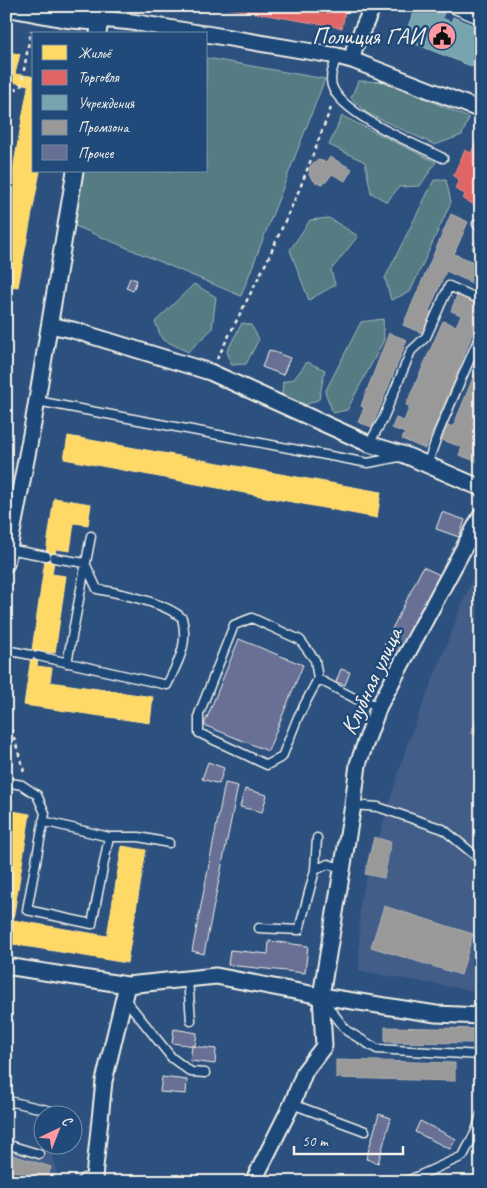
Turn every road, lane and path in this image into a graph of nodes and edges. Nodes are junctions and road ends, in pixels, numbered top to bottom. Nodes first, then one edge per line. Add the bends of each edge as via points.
1 (14, 6) edge
2 (373, 6) edge
3 (447, 6) edge
4 (100, 20) edge
5 (481, 20) edge
6 (31, 30) dead end
7 (193, 32) edge
8 (208, 35) edge
9 (345, 58) junction
10 (336, 94) junction
11 (481, 110) edge
12 (6, 121) edge
13 (443, 158) dead end
14 (76, 172) edge
15 (481, 300) edge
16 (50, 325) junction
17 (481, 332) edge
18 (210, 372) junction
19 (37, 401) junction
20 (369, 444) junction
21 (405, 455) junction
22 (427, 465) junction
23 (481, 488) edge
24 (481, 516) edge
25 (91, 536) dead end
26 (8, 548) edge
27 (46, 556) dead end
28 (54, 558) dead end
29 (85, 563) junction
30 (6, 564) edge
31 (6, 650) edge
32 (67, 663) junction
33 (318, 679) junction
34 (379, 706) junction
35 (7, 714) edge
36 (6, 782) edge
37 (29, 790) junction
38 (353, 805) junction
39 (43, 821) junction
40 (109, 836) junction
41 (317, 838) dead end
42 (169, 843) dead end
43 (481, 867) edge
44 (341, 868) junction
45 (314, 870) junction
46 (259, 928) dead end
47 (6, 966) edge
48 (188, 978) junction
49 (125, 991) junction
50 (321, 996) junction
51 (481, 1016) edge
52 (191, 1022) dead end
53 (481, 1055) edge
54 (205, 1073) dead end
55 (292, 1104) junction
56 (6, 1105) edge
57 (32, 1107) edge
58 (481, 1115) edge
59 (365, 1132) dead end
60 (6, 1144) edge
61 (32, 1152) edge
62 (94, 1181) edge
63 (253, 1182) edge
64 (405, 1182) edge

1 - 4 main road
2 - 9 street via 355,46
3 - 5 lane
4 - 7 street
6 - 12 path via 21,87 11,96
8 - 9 street
9 - 10 lane via 331,76
9 - 11 street
10 - 13 lane via 359,116
10 - 18 path via 300,188 267,261
14 - 16 street
15 - 20 lane via 449,286 426,338 411,351
16 - 18 street
16 - 19 street
17 - 22 lane via 438,431
18 - 20 street
19 - 21 lane via 368,463
19 - 26 street
20 - 21 street
21 - 22 street
22 - 23 street
24 - 34 street, Клубная улица
25 - 29 lane
26 - 27 lane
26 - 30 street
28 - 29 lane
29 - 32 lane
29 - 32 lane via 97,589 172,610 182,618 186,636 167,685
31 - 32 lane
33 - 33 lane via 298,716 282,757 267,765 199,733 199,714 234,625 252,618 300,640 315,660
33 - 34 lane via 356,699
34 - 38 street, Клубная улица via 358,764
35 - 37 path
36 - 37 lane
37 - 39 lane via 36,795 45,813
38 - 43 lane via 378,807 443,829 477,857
38 - 44 street, Клубная улица
39 - 40 lane
39 - 40 lane via 27,910 92,924
40 - 42 lane
41 - 45 lane
44 - 45 lane via 328,864
44 - 50 street, Клубная улица
45 - 46 lane via 299,930
47 - 49 street
48 - 49 street
48 - 50 street via 216,976
48 - 52 lane
49 - 54 lane via 172,1058 191,1072
49 - 62 street via 104,1081
50 - 51 street via 436,1014
50 - 53 lane via 347,1031 377,1049
50 - 55 street, Клубная улица via 324,1046 305,1071
55 - 59 lane
55 - 63 street, Клубная улица
56 - 57 lane via 12,1102
58 - 64 lane via 463,1156
60 - 61 lane

